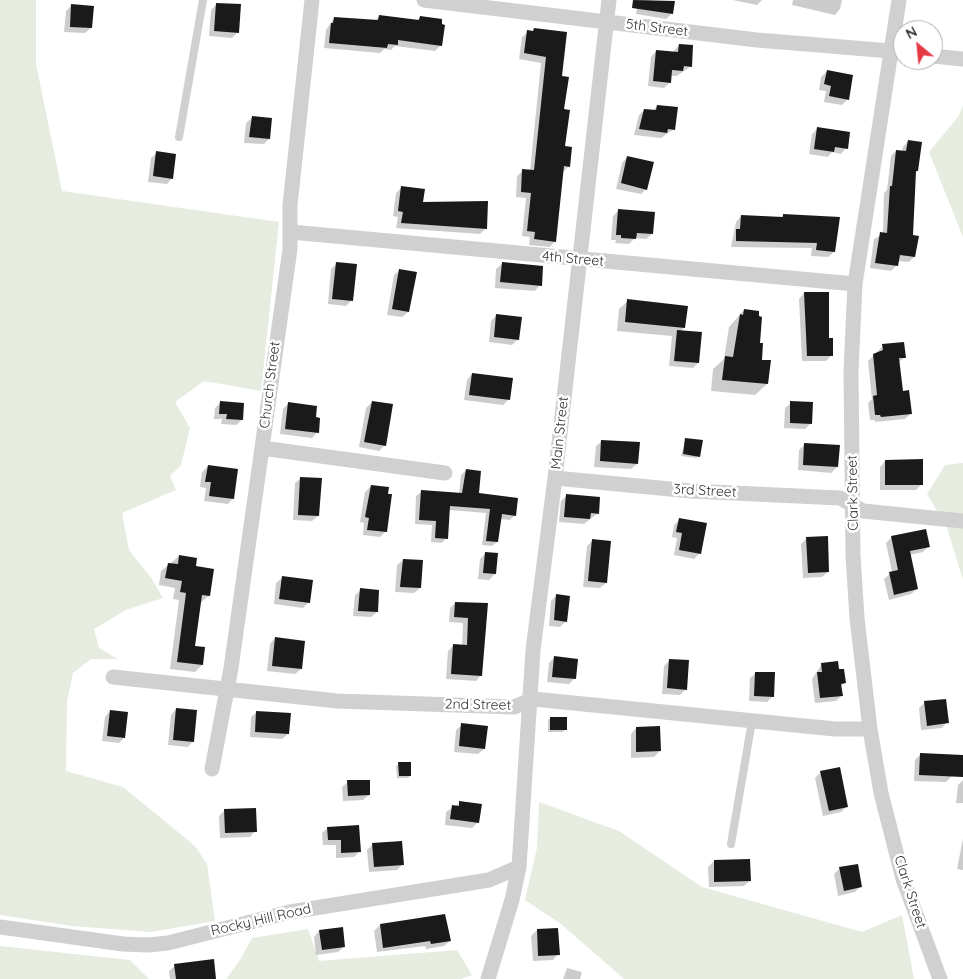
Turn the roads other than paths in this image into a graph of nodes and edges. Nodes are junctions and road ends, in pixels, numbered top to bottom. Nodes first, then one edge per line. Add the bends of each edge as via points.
1 (204, 0) edge
2 (312, 0) edge
3 (424, 0) edge
4 (608, 0) edge
5 (899, 0) edge
6 (898, 20) edge
7 (606, 22) junction
8 (893, 51) edge
9 (943, 57) edge
10 (963, 59) edge
11 (894, 70) edge
12 (180, 137) dead end
13 (291, 232) junction
14 (579, 260) junction
15 (855, 284) junction
16 (262, 448) junction
17 (445, 473) dead end
18 (555, 478) junction
19 (854, 506) junction
20 (963, 521) edge
21 (113, 677) dead end
22 (227, 688) junction
23 (528, 701) junction
24 (752, 721) junction
25 (870, 729) junction
26 (212, 769) dead end
27 (731, 844) dead end
28 (519, 867) junction
29 (0, 927) edge
30 (488, 979) edge
31 (940, 979) edge

1 - 12 lane
2 - 13 street, Church Street via 290,205
3 - 7 street, 5th Street
4 - 7 street, Main Street
5 - 6 street, Clark Street
7 - 8 street, 5th Street via 756,40
7 - 14 street, Main Street
9 - 10 street
11 - 15 street, Clark Street
13 - 14 street, 4th Street
13 - 16 street, Church Street
14 - 15 street, 4th Street
14 - 18 street, Main Street
15 - 19 street, Clark Street via 851,371
16 - 17 street
16 - 22 street, Church Street
18 - 19 street, 3rd Street via 691,491 840,498
18 - 23 street, Main Street
19 - 20 street, 3rd Street via 863,510
19 - 25 street, Clark Street via 857,618
21 - 22 street, 2nd Street
22 - 23 street, 2nd Street via 368,703 514,707
22 - 26 street, Church Street
23 - 24 street, 2nd Street via 562,701
23 - 28 street, Main Street
24 - 25 street, 2nd Street
24 - 27 lane
25 - 31 street, Clark Street via 881,793 903,879
28 - 29 street, Rocky Hill Road via 489,880 290,912 162,943 123,944
28 - 30 street, Main Street

